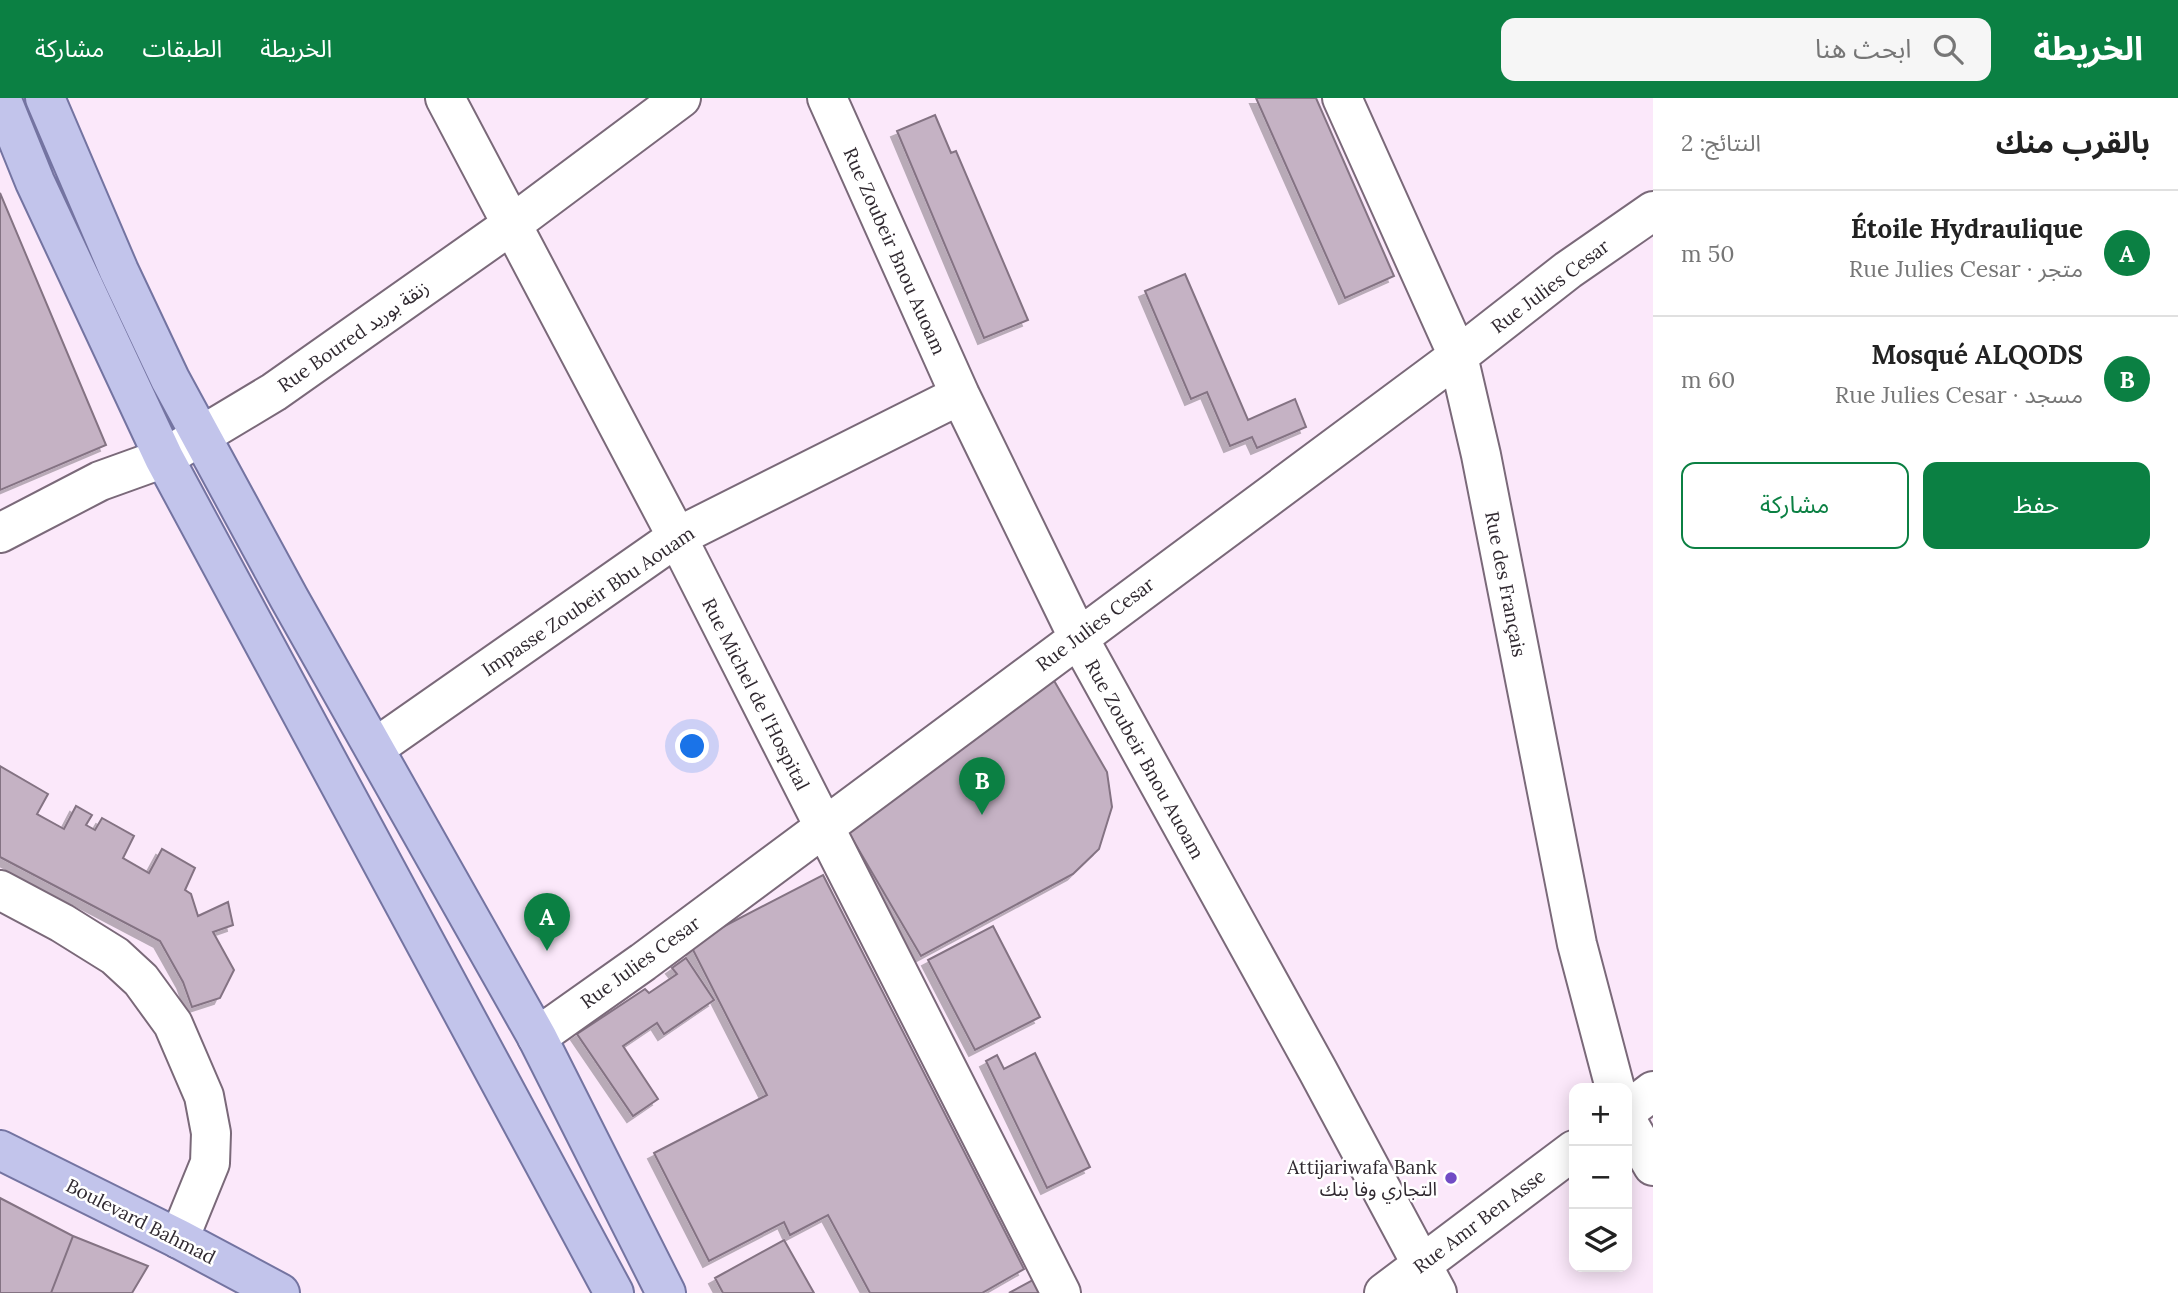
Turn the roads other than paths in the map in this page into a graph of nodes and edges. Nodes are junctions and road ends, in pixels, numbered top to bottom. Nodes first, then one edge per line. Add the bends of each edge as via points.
1 (1, 98) edge
2 (45, 98) edge
3 (445, 98) edge
4 (681, 98) edge
5 (827, 98) edge
6 (1342, 98) edge
7 (1653, 211) edge
8 (511, 225) junction
9 (1458, 356) junction
10 (960, 394) junction
11 (201, 437) junction
12 (164, 458) junction
13 (0, 533) edge
14 (677, 537) junction
15 (1077, 637) junction
16 (375, 748) junction
17 (824, 826) junction
18 (0, 890) edge
19 (537, 1037) junction
20 (1614, 1083) edge
21 (1653, 1091) edge
22 (1632, 1107) edge
23 (1632, 1130) edge
24 (0, 1150) edge
25 (1569, 1154) edge
26 (1653, 1166) edge
27 (179, 1239) junction
28 (1429, 1279) edge
29 (280, 1293) edge
30 (614, 1293) edge
31 (666, 1293) edge
32 (1061, 1293) edge
33 (1384, 1293) edge

1 - 12 main road via 35,182
2 - 11 main road via 119,271
3 - 8 street, Rue Michel de l'Hospital
4 - 8 street, Rue Boured زنقة بوريد
5 - 10 street, Rue Zoubeir Bnou Auoam
6 - 9 street, Rue des Français
7 - 9 street, Rue Julies Cesar
8 - 11 street, Rue Boured زنقة بوريد via 274,392
8 - 14 street, Rue Michel de l'Hospital
9 - 15 street, Rue Julies Cesar
9 - 20 street, Rue des Français via 1577,944
10 - 14 street, Impasse Zoubeir Bbu Aouam
10 - 15 street, Rue Zoubeir Bnou Auoam
11 - 12 street, Rue Boured زنقة بوريد
11 - 16 main road
12 - 13 street, Rue Boured زنقة بوريد via 110,476
12 - 30 main road
14 - 16 street, Impasse Zoubeir Bbu Aouam
14 - 17 street, Rue Michel de l'Hospital
15 - 17 street, Rue Julies Cesar
15 - 28 street, Rue Zoubeir Bnou Auoam
16 - 19 main road
17 - 19 street, Rue Julies Cesar
17 - 32 street, Rue Michel de l'Hospital
18 - 27 street via 115,956 141,980 173,1024 204,1096 211,1133 210,1163
19 - 31 main road
21 - 22 street
23 - 26 street
24 - 27 main road, Boulevard Bahmad
25 - 28 street, Rue Amr Ben Asse
27 - 29 main road, Boulevard Bahmad
28 - 33 street, Rue Amr Ben Asse

